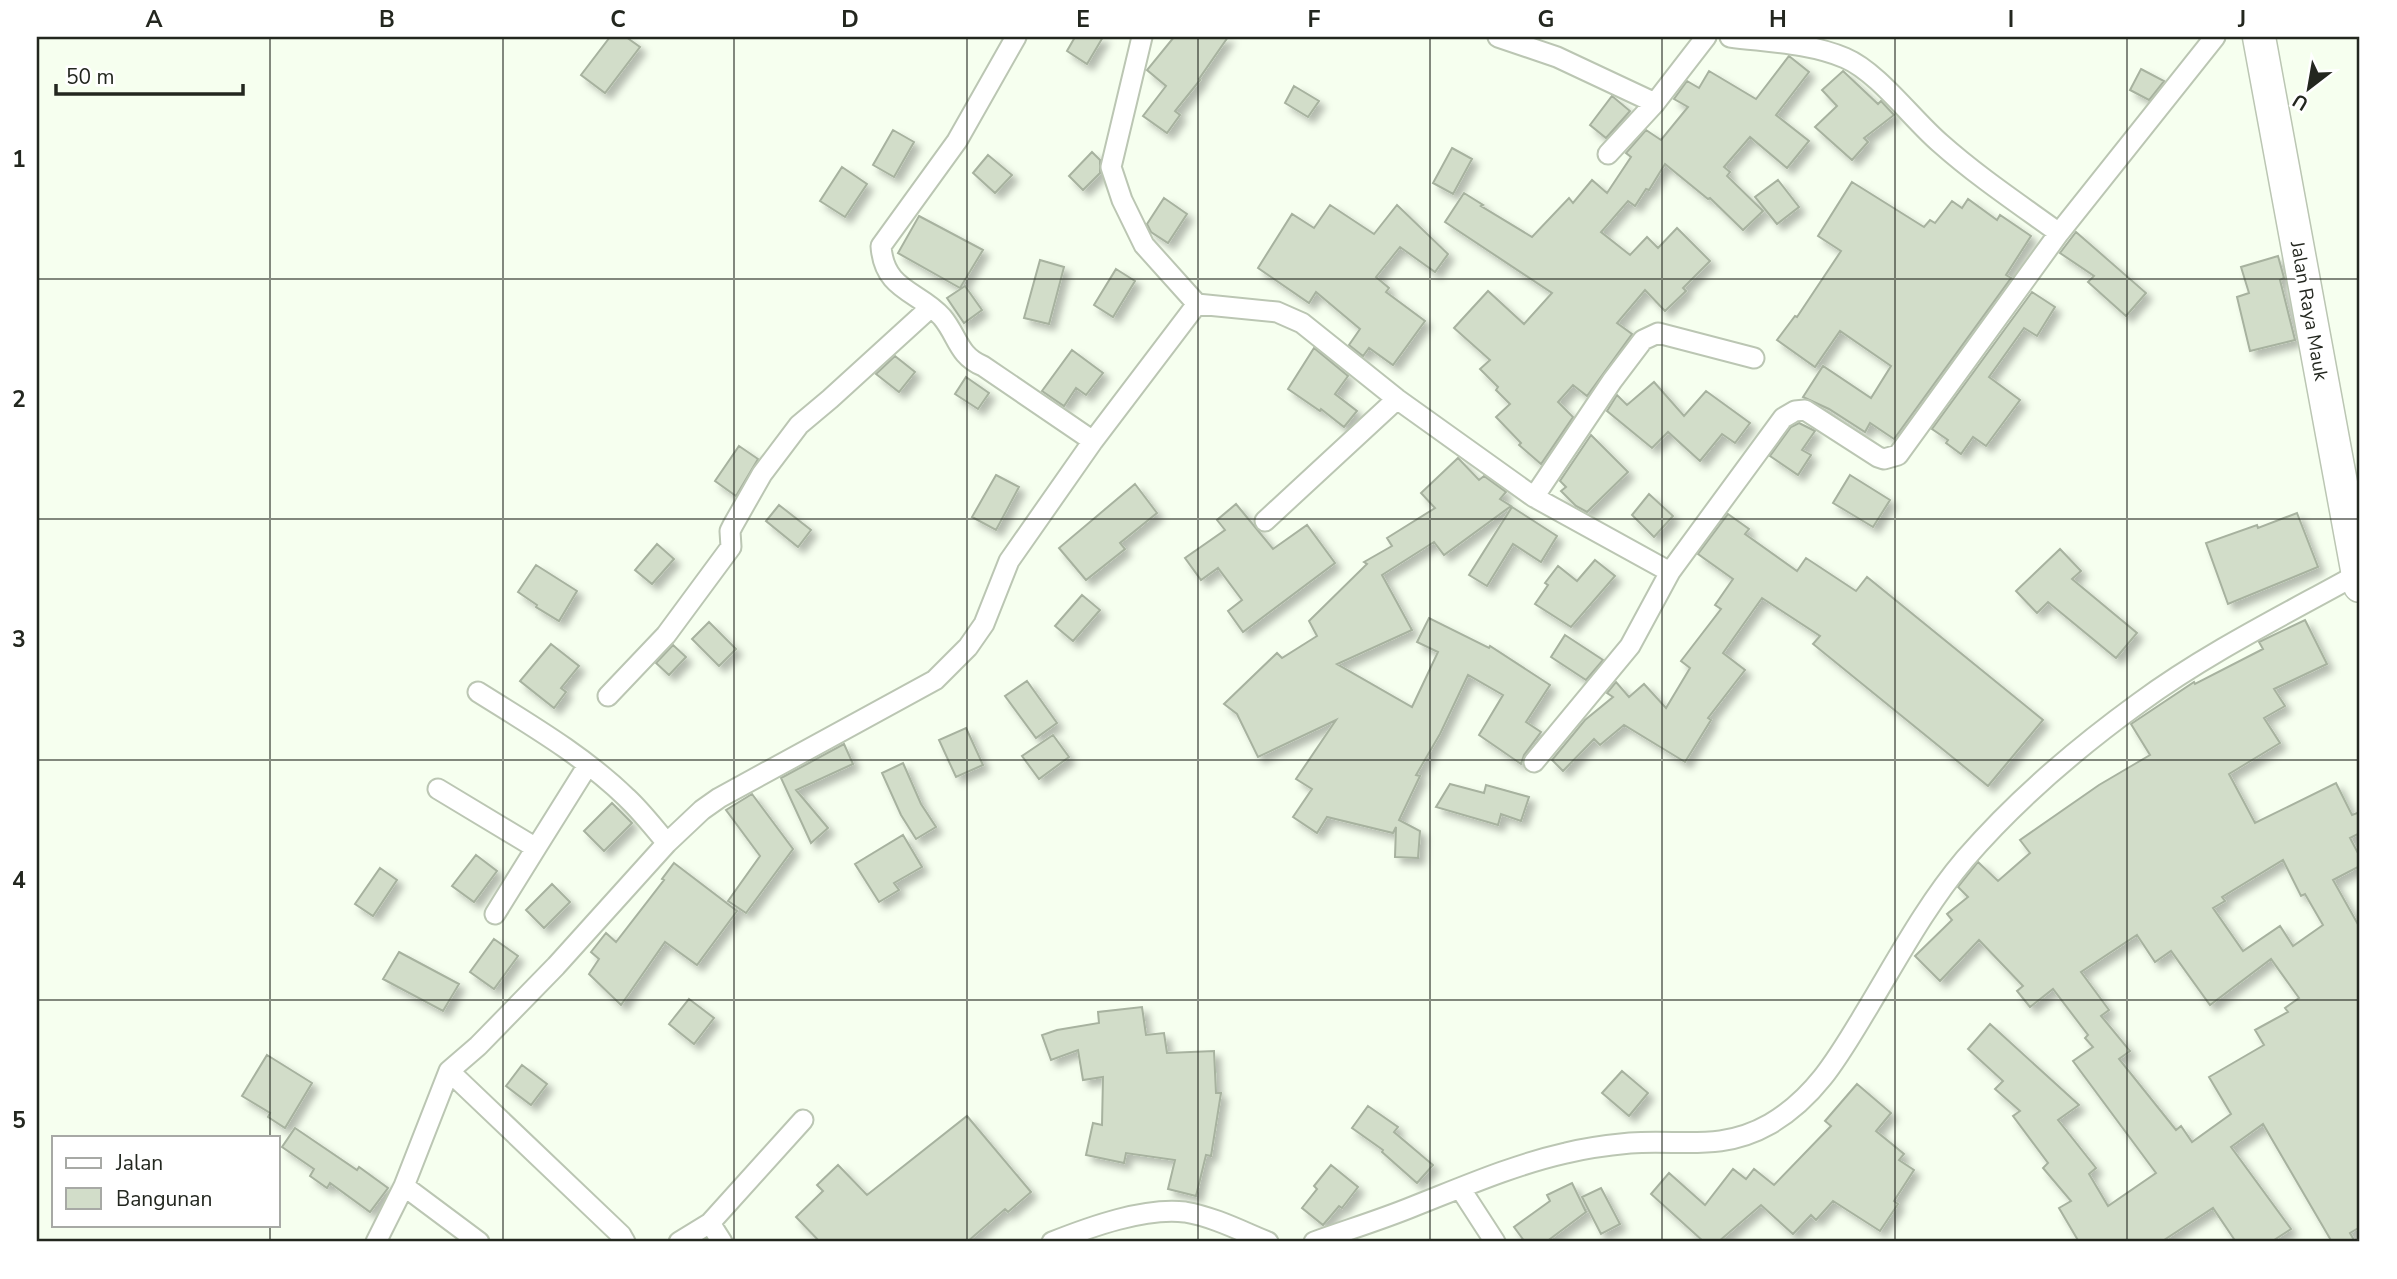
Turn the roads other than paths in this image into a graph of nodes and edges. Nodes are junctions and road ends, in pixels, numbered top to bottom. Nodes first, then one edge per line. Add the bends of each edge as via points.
1 (1016, 37) edge
2 (1142, 37) edge
3 (1498, 37) edge
4 (1706, 37) edge
5 (1730, 37) edge
6 (2216, 37) edge
7 (2259, 37) edge
8 (1655, 103) junction
9 (1608, 154) dead end
10 (2059, 233) junction
11 (1197, 304) junction
12 (931, 307) junction
13 (1754, 358) dead end
14 (1397, 399) junction
15 (1093, 441) junction
16 (1534, 497) junction
17 (1265, 520) dead end
18 (1670, 572) junction
19 (2359, 580) edge
20 (478, 692) dead end
21 (608, 696) dead end
22 (1534, 762) dead end
23 (588, 765) junction
24 (438, 789) dead end
25 (667, 843) junction
26 (536, 848) junction
27 (495, 914) dead end
28 (449, 1071) junction
29 (803, 1120) dead end
30 (404, 1186) junction
31 (1460, 1188) junction
32 (710, 1223) junction
33 (620, 1240) edge
34 (376, 1242) edge
35 (479, 1242) edge
36 (679, 1242) edge
37 (722, 1242) edge
38 (1052, 1242) edge
39 (1268, 1242) edge
40 (1314, 1242) edge
41 (1495, 1242) edge

1 - 12 street via 957,141 881,246 885,267 902,289
2 - 11 street via 1111,167 1144,245
3 - 8 street via 1557,57
4 - 8 street
5 - 10 street via 1813,49 1863,68 1940,144
6 - 10 street
7 - 19 main road, Jalan Raya Mauk
8 - 9 street
10 - 18 street via 1898,455 1878,457 1805,410 1788,414
11 - 14 street via 1277,312 1302,323
11 - 15 street
12 - 15 street via 970,360
12 - 21 street via 790,436 733,525 731,547 666,635
13 - 16 street via 1658,333 1643,340
14 - 16 street
14 - 17 street
15 - 25 street via 1009,561 984,624 935,680 719,798
16 - 18 street
18 - 22 street via 1630,646
19 - 31 street via 2229,645 2140,702 2048,777 1966,858 1934,899 1833,1065 1812,1092 1771,1123 1743,1137 1709,1144 1631,1143 1567,1153
20 - 23 street
23 - 25 street via 628,799
23 - 26 street
24 - 26 street
25 - 28 street via 546,976
26 - 27 street
28 - 30 street
28 - 33 street
29 - 32 street
30 - 34 street
30 - 35 street
31 - 40 street
31 - 41 street
32 - 36 street
32 - 37 street
38 - 39 street via 1155,1212 1185,1212

